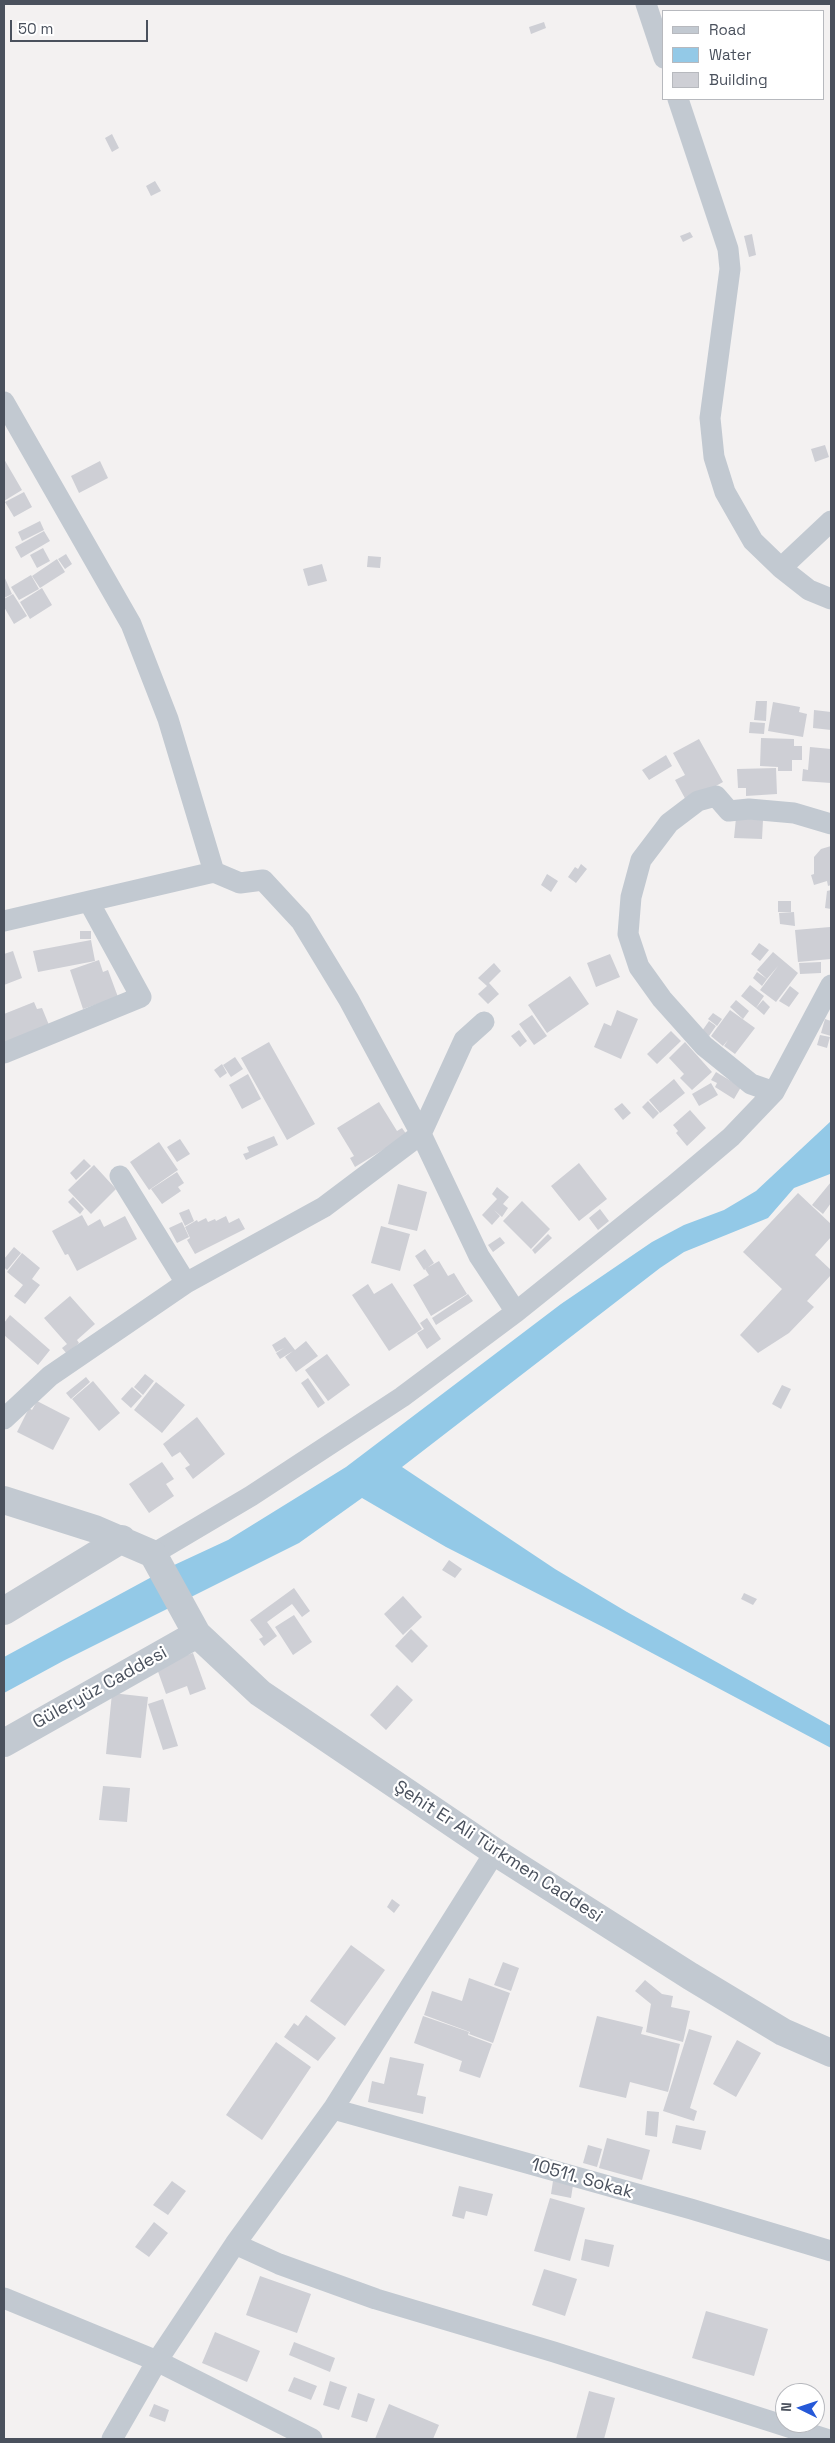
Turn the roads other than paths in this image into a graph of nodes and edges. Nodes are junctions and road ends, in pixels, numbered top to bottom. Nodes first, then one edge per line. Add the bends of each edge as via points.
1 (646, 4) edge
2 (662, 52) edge
3 (678, 100) edge
4 (7, 414) edge
5 (831, 521) edge
6 (781, 568) junction
7 (831, 599) edge
8 (831, 824) edge
9 (214, 872) junction
10 (89, 902) junction
11 (4, 921) edge
12 (831, 986) edge
13 (484, 1022) dead end
14 (4, 1053) edge
15 (774, 1092) junction
16 (421, 1134) junction
17 (120, 1176) dead end
18 (186, 1283) junction
19 (516, 1312) junction
20 (4, 1419) edge
21 (4, 1500) edge
22 (122, 1539) junction
23 (153, 1554) junction
24 (4, 1610) edge
25 (192, 1627) junction
26 (4, 1743) edge
27 (495, 1852) junction
28 (831, 2053) edge
29 (333, 2109) junction
30 (235, 2244) junction
31 (831, 2251) edge
32 (4, 2298) edge
33 (156, 2361) junction
34 (112, 2439) edge
35 (312, 2439) edge
36 (826, 2439) edge

1 - 2 street
3 - 6 street via 728,249 730,269 710,418 714,456 725,492 753,541
4 - 9 street via 132,624 168,719
5 - 6 street
6 - 7 street via 809,590
8 - 15 street via 794,813 749,809 729,811 716,796 698,801 669,823 641,860 631,897 628,934 640,967 662,999 704,1046 751,1084
9 - 10 street
9 - 16 street via 240,883 263,880 301,921 349,1000
10 - 11 street
10 - 14 street via 141,997
12 - 15 street
13 - 16 street via 464,1040
15 - 19 street via 731,1137
16 - 18 street via 324,1207
16 - 19 street via 480,1256
17 - 18 street
18 - 20 street via 50,1376
19 - 23 street via 402,1398 251,1496
21 - 22 street
22 - 23 street
22 - 24 street
23 - 25 street, Şehit Er Ali Türkmen Caddesi
25 - 26 street, Güleryüz Caddesi
25 - 27 street, Şehit Er Ali Türkmen Caddesi via 260,1693
27 - 28 street, Şehit Er Ali Türkmen Caddesi via 783,2032
27 - 29 street
29 - 30 street
29 - 31 street, 10511. Sokak
30 - 33 street
30 - 36 street via 279,2264 376,2299
32 - 33 street
33 - 34 street
33 - 35 street

